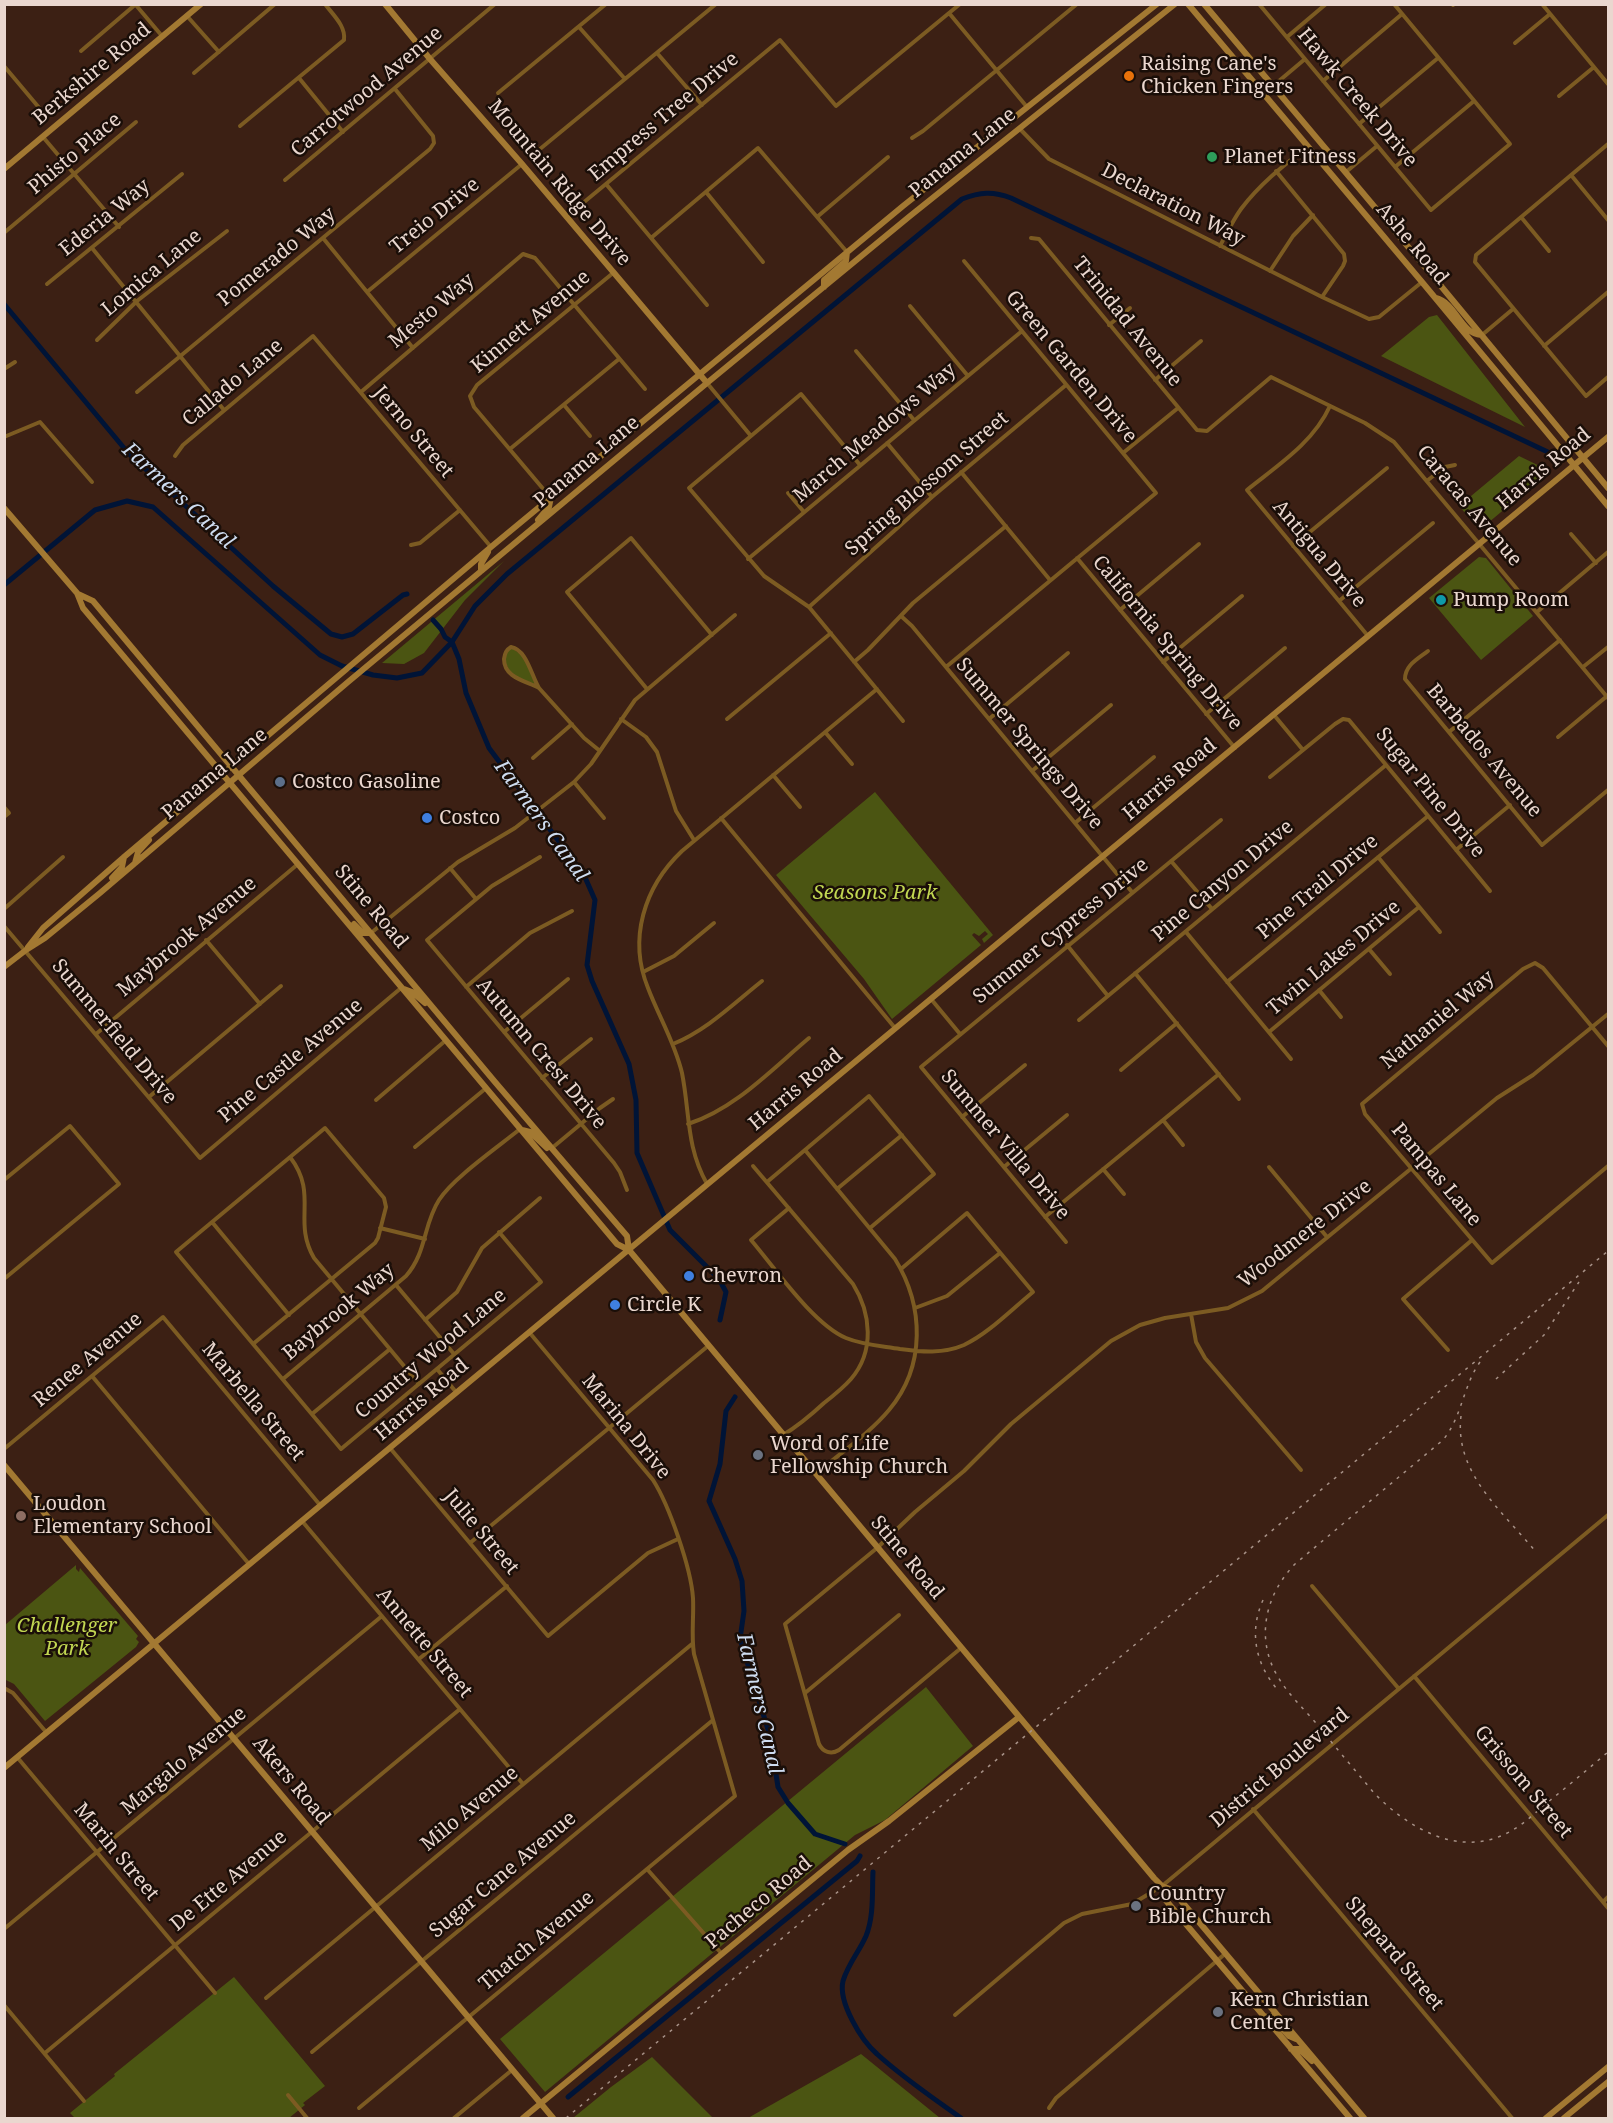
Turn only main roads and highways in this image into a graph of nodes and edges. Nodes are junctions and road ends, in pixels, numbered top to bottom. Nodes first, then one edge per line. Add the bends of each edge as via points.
1 (201, 4) edge
2 (385, 4) edge
3 (1157, 4) edge
4 (1175, 4) edge
5 (1188, 4) edge
6 (1204, 4) edge
7 (1028, 108) junction
8 (1020, 128) junction
9 (4, 169) edge
10 (847, 252) junction
11 (824, 287) junction
12 (1436, 298) junction
13 (1481, 335) junction
14 (699, 374) junction
15 (707, 383) junction
16 (1608, 437) edge
17 (1583, 458) junction
18 (1574, 466) junction
19 (1608, 488) edge
20 (551, 497) junction
21 (1608, 506) edge
22 (4, 508) edge
23 (526, 534) junction
24 (491, 547) junction
25 (481, 571) junction
26 (77, 593) junction
27 (231, 765) junction
28 (221, 774) junction
29 (239, 775) junction
30 (229, 784) junction
31 (161, 825) junction
32 (124, 857) junction
33 (135, 863) junction
34 (100, 893) junction
35 (334, 906) junction
36 (370, 933) junction
37 (26, 950) junction
38 (4, 968) edge
39 (401, 988) junction
40 (435, 1011) junction
41 (520, 1129) junction
42 (567, 1167) junction
43 (629, 1250) junction
44 (4, 1465) edge
45 (154, 1643) junction
46 (1019, 1717) junction
47 (4, 1768) edge
48 (1162, 1886) junction
49 (1265, 2017) junction
50 (1299, 2041) junction
51 (1291, 2049) junction
52 (1608, 2067) edge
53 (1330, 2078) junction
54 (1608, 2082) edge
55 (541, 2104) junction
56 (523, 2118) edge
57 (553, 2118) edge
58 (1349, 2118) edge
59 (1355, 2118) edge
60 (1364, 2118) edge
61 (1546, 2118) edge
62 (1564, 2118) edge

1 - 9 main road, Berkshire Road
2 - 14 main road, Mountain Ridge Drive
3 - 7 main road, Panama Lane
4 - 8 main road, Panama Lane
5 - 12 main road, Ashe Road
6 - 13 main road, Ashe Road
7 - 8 main road
7 - 10 main road, Panama Lane
8 - 11 main road, Panama Lane
10 - 11 main road via 846,261 824,280
10 - 14 main road, Panama Lane
11 - 15 main road, Panama Lane
12 - 13 main road via 1445,302 1473,333
12 - 18 main road, Ashe Road
13 - 17 main road, Ashe Road
14 - 15 main road, Mountain Ridge Drive
14 - 20 main road, Panama Lane
15 - 23 main road, Panama Lane
16 - 17 main road, Harris Road
17 - 18 main road, Harris Road
17 - 19 main road, Ashe Road
18 - 21 main road, Ashe Road
18 - 43 main road, Harris Road
20 - 23 main road via 549,507
20 - 24 main road, Panama Lane
22 - 26 main road, Stine Road
23 - 25 main road, Panama Lane
24 - 25 main road
24 - 27 main road, Panama Lane
25 - 29 main road, Panama Lane
26 - 27 main road, Stine Road via 93,601
26 - 28 main road, Stine Road via 83,608
27 - 28 main road, Panama Lane
27 - 29 main road, Stine Road
28 - 30 main road, Stine Road
28 - 31 main road, Panama Lane
29 - 30 main road, Panama Lane
29 - 36 main road, Stine Road
30 - 33 main road, Panama Lane
30 - 35 main road, Stine Road
31 - 32 main road, Panama Lane
31 - 33 main road via 138,852
32 - 34 main road via 122,867
32 - 37 main road, Panama Lane via 43,928
33 - 34 main road, Panama Lane
34 - 37 main road, Panama Lane
35 - 36 main road via 363,933
35 - 39 main road, Stine Road
36 - 40 main road, Stine Road
37 - 38 main road, Panama Lane
39 - 40 main road
39 - 41 main road, Stine Road
40 - 42 main road, Stine Road
41 - 42 main road via 530,1132
41 - 43 main road, Stine Road via 617,1244
42 - 43 main road, Stine Road via 627,1236
43 - 45 main road, Harris Road
43 - 46 main road, Stine Road
44 - 45 main road, Akers Road
45 - 47 main road, Harris Road
45 - 55 main road, Akers Road
46 - 48 main road, Stine Road
46 - 55 main road, Pacheco Road via 848,1850
48 - 49 main road, Stine Road via 1163,1897
48 - 50 main road, Stine Road via 1172,1890
49 - 50 main road via 1271,2016
49 - 51 main road, Stine Road
50 - 53 main road, Stine Road
51 - 53 main road via 1299,2049
51 - 58 main road, Stine Road
52 - 61 main road
53 - 60 main road, Stine Road
54 - 62 main road
55 - 56 main road, Pacheco Road
55 - 57 main road, Akers Road
58 - 59 main road

